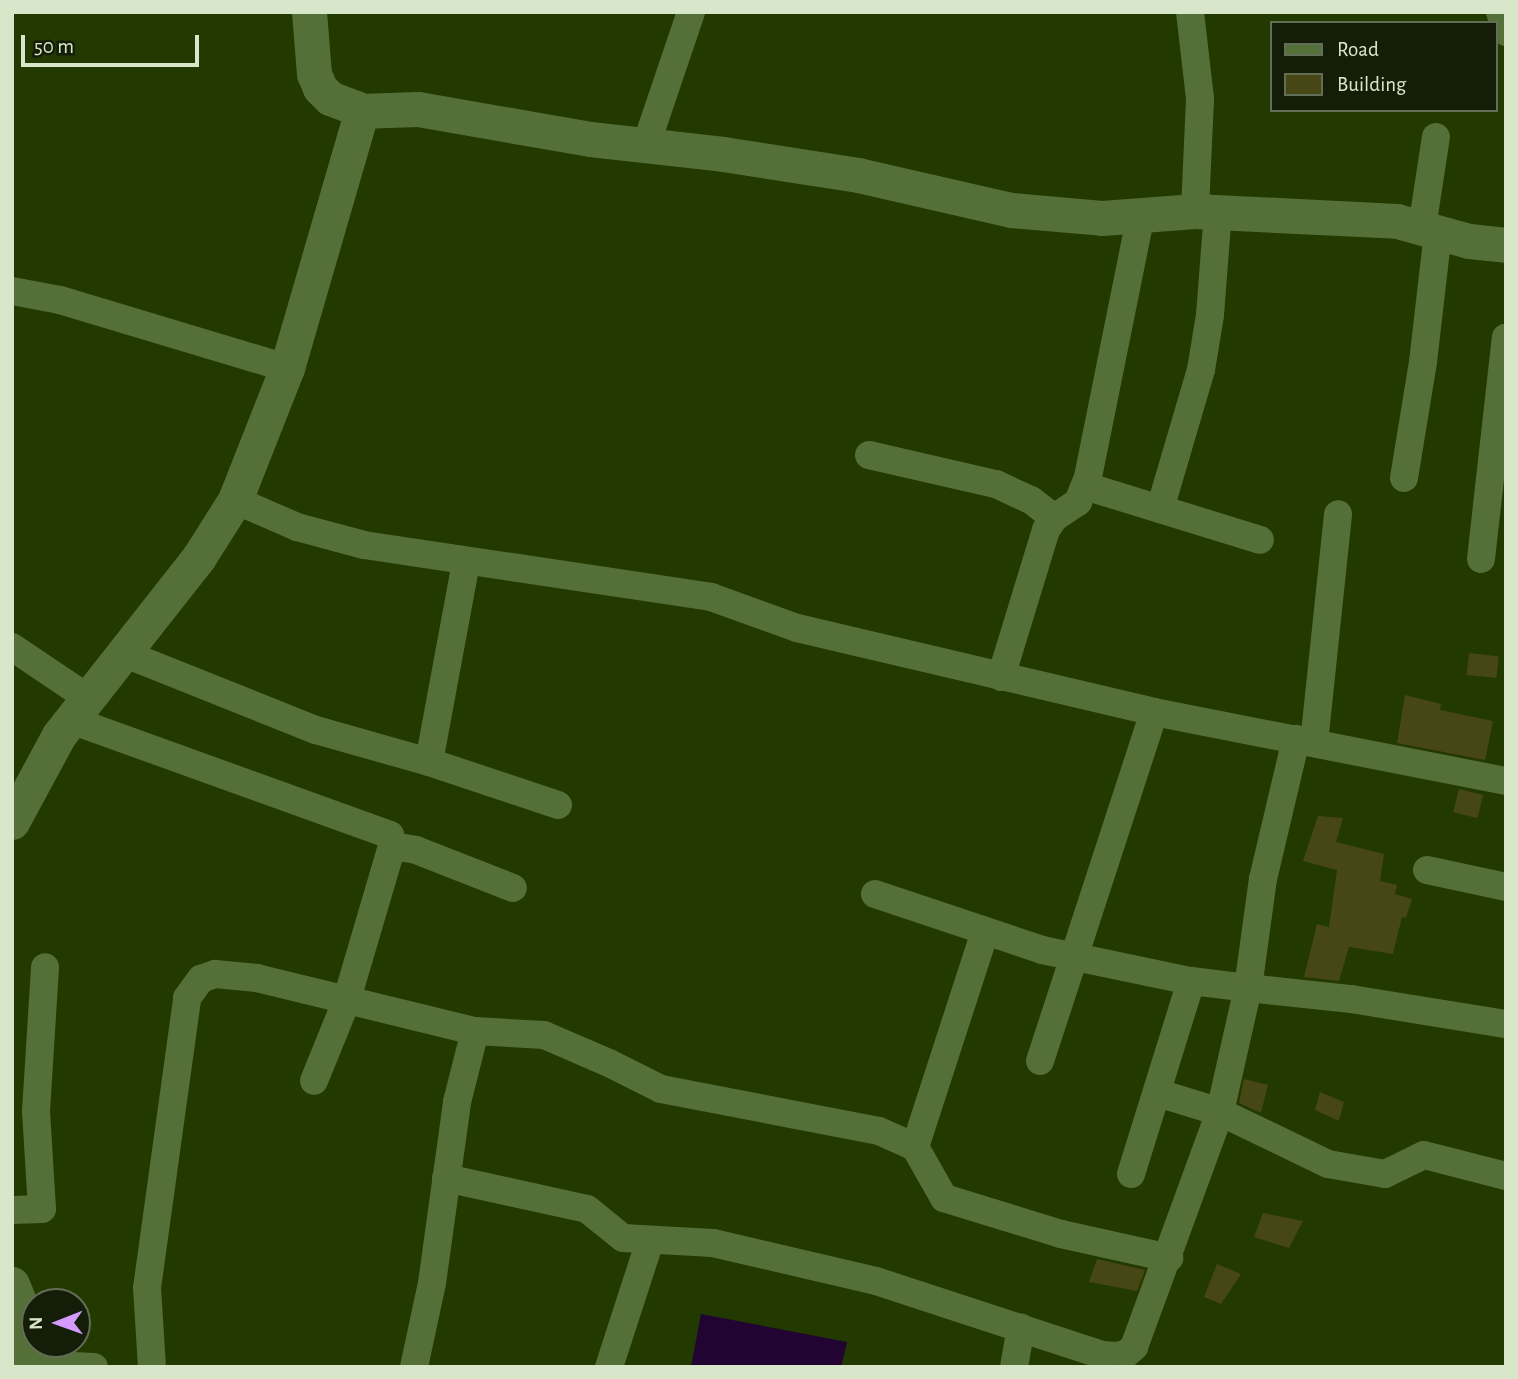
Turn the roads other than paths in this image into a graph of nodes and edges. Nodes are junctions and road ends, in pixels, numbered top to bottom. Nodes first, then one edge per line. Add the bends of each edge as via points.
1 (309, 12) edge
2 (691, 12) edge
3 (1190, 12) edge
4 (1500, 12) edge
5 (1506, 32) edge
6 (359, 111) junction
7 (1436, 137) dead end
8 (646, 145) junction
9 (1206, 211) junction
10 (1141, 215) junction
11 (1430, 230) junction
12 (1506, 245) edge
13 (12, 291) edge
14 (1506, 337) edge
15 (287, 368) junction
16 (869, 455) dead end
17 (1404, 478) dead end
18 (1085, 486) junction
19 (235, 500) junction
20 (1160, 509) junction
21 (1338, 514) dead end
22 (1054, 518) junction
23 (1260, 540) dead end
24 (1481, 559) dead end
25 (466, 562) junction
26 (12, 647) edge
27 (123, 653) junction
28 (1001, 677) junction
29 (80, 709) junction
30 (1154, 712) junction
31 (1305, 741) junction
32 (429, 762) junction
33 (1506, 781) edge
34 (558, 805) dead end
35 (12, 822) edge
36 (392, 846) junction
37 (1427, 870) dead end
38 (1506, 887) edge
39 (513, 888) dead end
40 (874, 894) dead end
41 (985, 931) junction
42 (1074, 957) junction
43 (45, 967) dead end
44 (1191, 981) junction
45 (1248, 988) junction
46 (346, 1002) junction
47 (1506, 1024) edge
48 (475, 1031) junction
49 (1040, 1060) dead end
50 (314, 1081) dead end
51 (1158, 1093) junction
52 (1220, 1112) junction
53 (915, 1147) junction
54 (1131, 1174) dead end
55 (1506, 1176) edge
56 (446, 1178) junction
57 (12, 1210) edge
58 (650, 1241) junction
59 (1169, 1258) junction
60 (12, 1284) edge
61 (1021, 1328) junction
62 (29, 1365) edge
63 (94, 1367) edge
64 (152, 1367) edge
65 (414, 1367) edge
66 (609, 1367) edge
67 (1014, 1367) edge

1 - 6 street via 314,74 320,88 330,99
2 - 8 street
3 - 9 street
4 - 5 street
6 - 8 street via 418,109
6 - 15 street
7 - 11 street
8 - 10 street via 858,175 1011,210 1102,218
9 - 10 street
9 - 11 street via 1397,221
9 - 20 street via 1210,315 1200,370
10 - 18 street
11 - 12 street
11 - 17 street via 1423,362
13 - 15 street via 60,300
14 - 24 street
15 - 19 street
16 - 22 street via 996,484 1031,500
18 - 20 street
18 - 22 street via 1078,502
19 - 25 street via 297,527 364,545
19 - 27 street via 199,557
20 - 23 street
21 - 31 street
22 - 28 street via 1046,530
25 - 28 street via 711,597 797,628
25 - 32 street
26 - 29 street
27 - 29 street
27 - 32 street via 316,730
28 - 30 street
29 - 35 street via 59,735
29 - 36 street via 390,835
30 - 31 street
30 - 42 street
31 - 33 street
31 - 45 street via 1263,879
32 - 34 street
36 - 39 street via 416,850
36 - 46 street
37 - 38 street
40 - 41 street
41 - 42 street
41 - 53 street
42 - 44 street
42 - 49 street
43 - 57 street via 36,1111 42,1209
44 - 45 street
44 - 51 street
45 - 47 street
45 - 52 street
46 - 48 street
46 - 50 street
46 - 64 street via 257,978 215,974 201,979 187,998 148,1288
48 - 53 street via 544,1035 661,1089 879,1131
48 - 56 street via 457,1102
51 - 52 street
51 - 54 street
52 - 55 street via 1328,1164 1385,1174 1424,1155
52 - 59 street
53 - 59 street via 944,1198 1061,1234
56 - 58 street via 587,1209 623,1238
56 - 65 street via 432,1283
58 - 61 street via 713,1243 876,1281
58 - 66 street
59 - 61 street via 1134,1347 1126,1354 1103,1355
60 - 62 street via 24,1314
61 - 67 street
62 - 63 street

